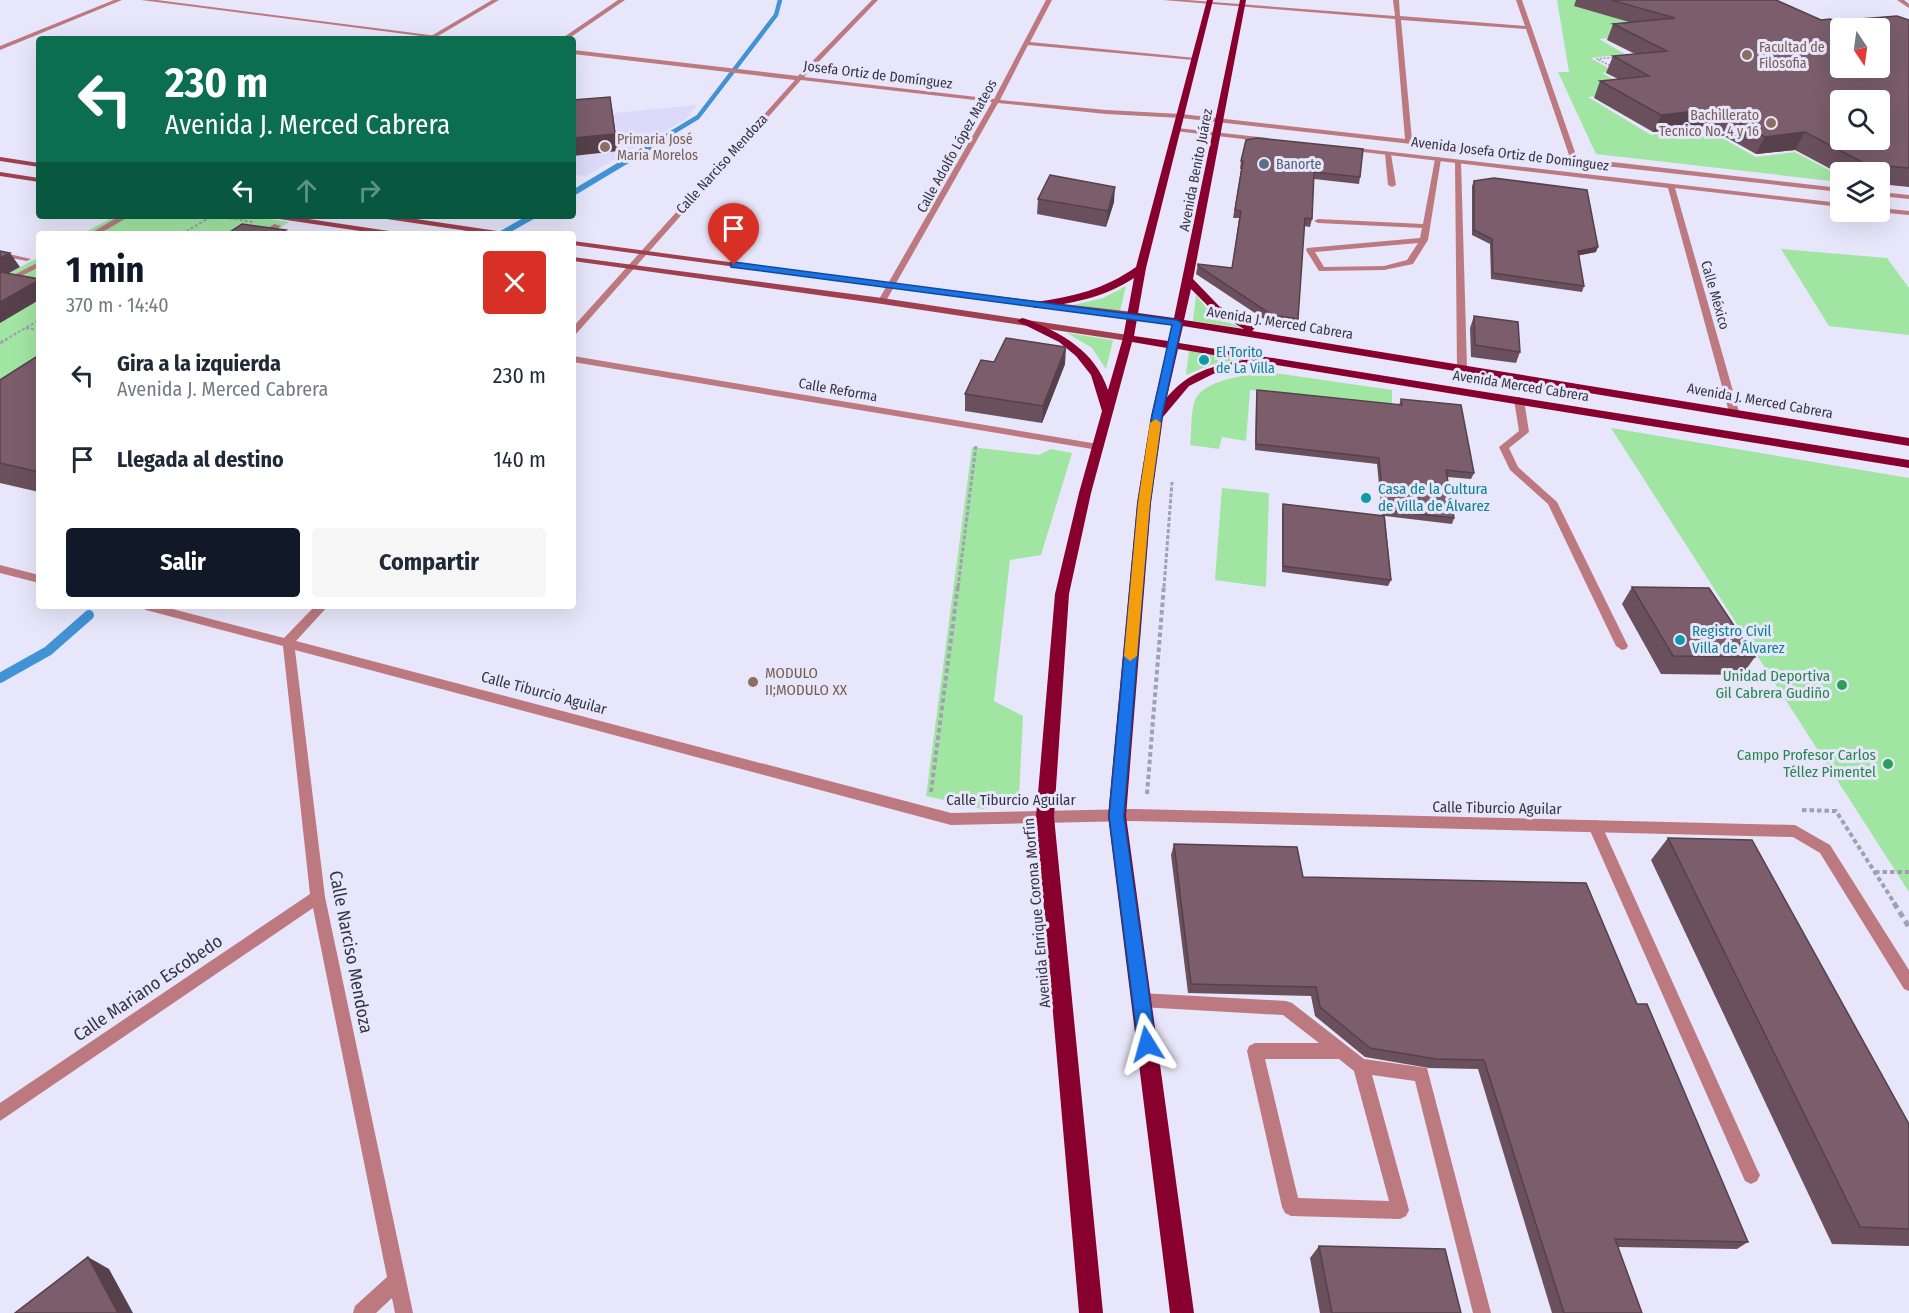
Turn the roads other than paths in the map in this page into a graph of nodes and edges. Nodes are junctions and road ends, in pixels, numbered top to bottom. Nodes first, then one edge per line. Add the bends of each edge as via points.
1 (119, 0) edge
2 (144, 0) edge
3 (185, 0) edge
4 (496, 0) edge
5 (622, 0) edge
6 (875, 0) edge
7 (1049, 0) edge
8 (1166, 0) edge
9 (1396, 0) edge
10 (1519, 0) edge
11 (1900, 0) edge
12 (1210, 2) edge
13 (1242, 3) edge
14 (176, 4) junction
15 (1909, 6) edge
16 (1398, 18) junction
17 (1529, 28) junction
18 (417, 36) edge
19 (435, 36) edge
20 (568, 36) edge
21 (1027, 43) junction
22 (0, 48) edge
23 (576, 52) edge
24 (1193, 58) junction
25 (800, 78) junction
26 (996, 101) junction
27 (1181, 116) junction
28 (1220, 121) junction
29 (1177, 130) junction
30 (1216, 134) junction
31 (1273, 141) edge
32 (1409, 142) junction
33 (1342, 148) edge
34 (1388, 154) junction
35 (0, 159) edge
36 (1438, 159) junction
37 (1575, 160) junction
38 (1458, 162) junction
39 (36, 165) edge
40 (0, 174) edge
41 (1577, 175) junction
42 (36, 180) edge
43 (1392, 185) dead end
44 (1671, 186) junction
45 (1830, 189) edge
46 (1890, 195) edge
47 (1909, 197) edge
48 (1830, 204) edge
49 (1890, 211) edge
50 (1909, 213) edge
51 (120, 219) edge
52 (294, 219) edge
53 (400, 219) edge
54 (1318, 221) dead end
55 (277, 226) edge
56 (1427, 226) junction
57 (98, 231) edge
58 (269, 231) edge
59 (376, 231) edge
60 (480, 231) edge
61 (1424, 240) junction
62 (576, 243) edge
63 (644, 253) junction
64 (0, 254) edge
65 (27, 260) dead end
66 (576, 260) edge
67 (36, 267) edge
68 (632, 268) junction
69 (1140, 268) junction
70 (1188, 279) junction
71 (0, 285) edge
72 (891, 286) junction
73 (882, 301) junction
74 (1035, 305) junction
75 (1133, 315) junction
76 (1022, 321) junction
77 (1177, 323) junction
78 (576, 329) edge
79 (1128, 338) junction
80 (1282, 338) junction
81 (1172, 345) junction
82 (1269, 359) junction
83 (576, 360) edge
84 (1462, 367) junction
85 (1519, 400) junction
86 (1108, 412) junction
87 (1734, 412) junction
88 (1157, 416) junction
89 (1909, 442) edge
90 (1098, 447) junction
91 (1909, 464) edge
92 (0, 569) edge
93 (36, 578) edge
94 (158, 609) edge
95 (319, 609) edge
96 (288, 642) junction
97 (1622, 646) dead end
98 (1117, 816) junction
99 (1045, 817) junction
100 (1595, 826) junction
101 (318, 897) junction
102 (1909, 984) edge
103 (1141, 999) junction
104 (1342, 1051) junction
105 (1362, 1066) junction
106 (0, 1113) edge
107 (1751, 1175) dead end
108 (398, 1281) junction
109 (362, 1313) edge
110 (404, 1313) edge
111 (1091, 1313) edge
112 (1182, 1313) edge
113 (1482, 1313) edge

1 - 22 street
2 - 14 street
3 - 14 street
4 - 19 street
5 - 20 street
6 - 25 street, Calle Narciso Mendoza
7 - 21 street, Calle Adolfo López Mateos
8 - 12 street
9 - 16 street
10 - 17 street
11 - 15 street
12 - 13 street
12 - 24 main road, Avenida Benito Juárez
13 - 16 street
13 - 28 main road, Avenida Benito Juárez
14 - 18 street
16 - 17 street
16 - 32 street
17 - 37 street
21 - 24 street
21 - 26 street, Calle Adolfo López Mateos
23 - 25 street, Josefa Ortiz de Domínguez
24 - 27 main road, Avenida Benito Juárez
25 - 26 street, Josefa Ortiz de Domínguez
25 - 63 street, Calle Narciso Mendoza
26 - 27 street, Josefa Ortiz de Domínguez
26 - 72 street, Calle Adolfo López Mateos
27 - 28 street, Avenida Josefa Ortiz de Domínguez
27 - 29 main road, Avenida Benito Juárez
28 - 30 main road, Avenida Benito Juárez
28 - 32 street, Avenida Josefa Ortiz de Domínguez
29 - 30 street
29 - 69 main road, Avenida Benito Juárez
30 - 31 street
30 - 70 main road, Avenida Benito Juárez
32 - 37 street, Avenida Josefa Ortiz de Domínguez
33 - 34 street, Avenida Josefa Ortiz de Domínguez
34 - 36 street, Avenida Josefa Ortiz de Domínguez
34 - 43 street
35 - 39 main road
36 - 38 street, Avenida Josefa Ortiz de Domínguez
36 - 56 street
37 - 41 street
37 - 45 street, Avenida Josefa Ortiz de Domínguez
38 - 41 street, Avenida Josefa Ortiz de Domínguez
38 - 84 street
40 - 42 main road
41 - 44 street, Avenida Josefa Ortiz de Domínguez
44 - 48 street, Avenida Josefa Ortiz de Domínguez
44 - 87 street, Calle México
46 - 47 street
49 - 50 street
51 - 57 street
52 - 59 main road
53 - 60 main road
54 - 56 street
55 - 58 street
56 - 61 street
61 - 61 street via 1410,262 1384,268 1322,269 1310,250
62 - 63 main road, Avenida J. Merced Cabrera
63 - 68 street, Calle Narciso Mendoza
63 - 72 main road, Avenida J. Merced Cabrera
64 - 65 street
66 - 68 main road
67 - 71 street
68 - 73 main road
68 - 78 street, Calle Narciso Mendoza
69 - 74 main road via 1099,294
69 - 75 main road, Avenida Benito Juárez
70 - 77 main road, Avenida Benito Juárez
70 - 80 main road via 1205,302 1228,318
72 - 73 street, Calle Adolfo López Mateos
72 - 74 main road, Avenida J. Merced Cabrera
73 - 76 main road
74 - 75 main road, Avenida J. Merced Cabrera
75 - 77 main road, Avenida J. Merced Cabrera
75 - 79 main road, Avenida Benito Juárez
76 - 79 main road
76 - 86 main road via 1053,333 1079,352 1095,372
77 - 80 main road, Avenida J. Merced Cabrera
77 - 81 main road, Avenida Benito Juárez
79 - 81 main road, Avenida Merced Cabrera
79 - 86 main road, Avenida Enrique Corona Morfín
80 - 84 main road, Avenida J. Merced Cabrera
81 - 82 main road, Avenida Merced Cabrera
81 - 88 main road
82 - 85 main road, Avenida Merced Cabrera
82 - 88 main road via 1209,371 1185,384
83 - 90 street, Calle Reforma
84 - 87 main road, Avenida J. Merced Cabrera
85 - 91 main road, Avenida Merced Cabrera
85 - 97 street via 1524,432 1504,447 1514,468 1552,501
86 - 90 main road, Avenida Enrique Corona Morfín
87 - 89 main road, Avenida J. Merced Cabrera
88 - 98 main road via 1144,503
90 - 99 main road, Avenida Enrique Corona Morfín via 1062,594
92 - 93 street
94 - 96 street, Calle Tiburcio Aguilar
95 - 96 street
96 - 99 street, Calle Tiburcio Aguilar via 951,819
96 - 101 street, Calle Narciso Mendoza
98 - 99 street, Calle Tiburcio Aguilar
98 - 100 street, Calle Tiburcio Aguilar
98 - 103 main road
99 - 111 main road, Avenida Enrique Corona Morfín
100 - 102 street, Calle Tiburcio Aguilar via 1796,831 1825,849
100 - 107 street
101 - 106 street, Calle Mariano Escobedo
101 - 108 street, Calle Narciso Mendoza
103 - 104 street via 1286,1008
103 - 112 main road
104 - 105 street
104 - 105 street via 1255,1051 1291,1206 1400,1210
105 - 113 street via 1421,1074
108 - 109 street
108 - 110 street, Calle Narciso Mendoza

